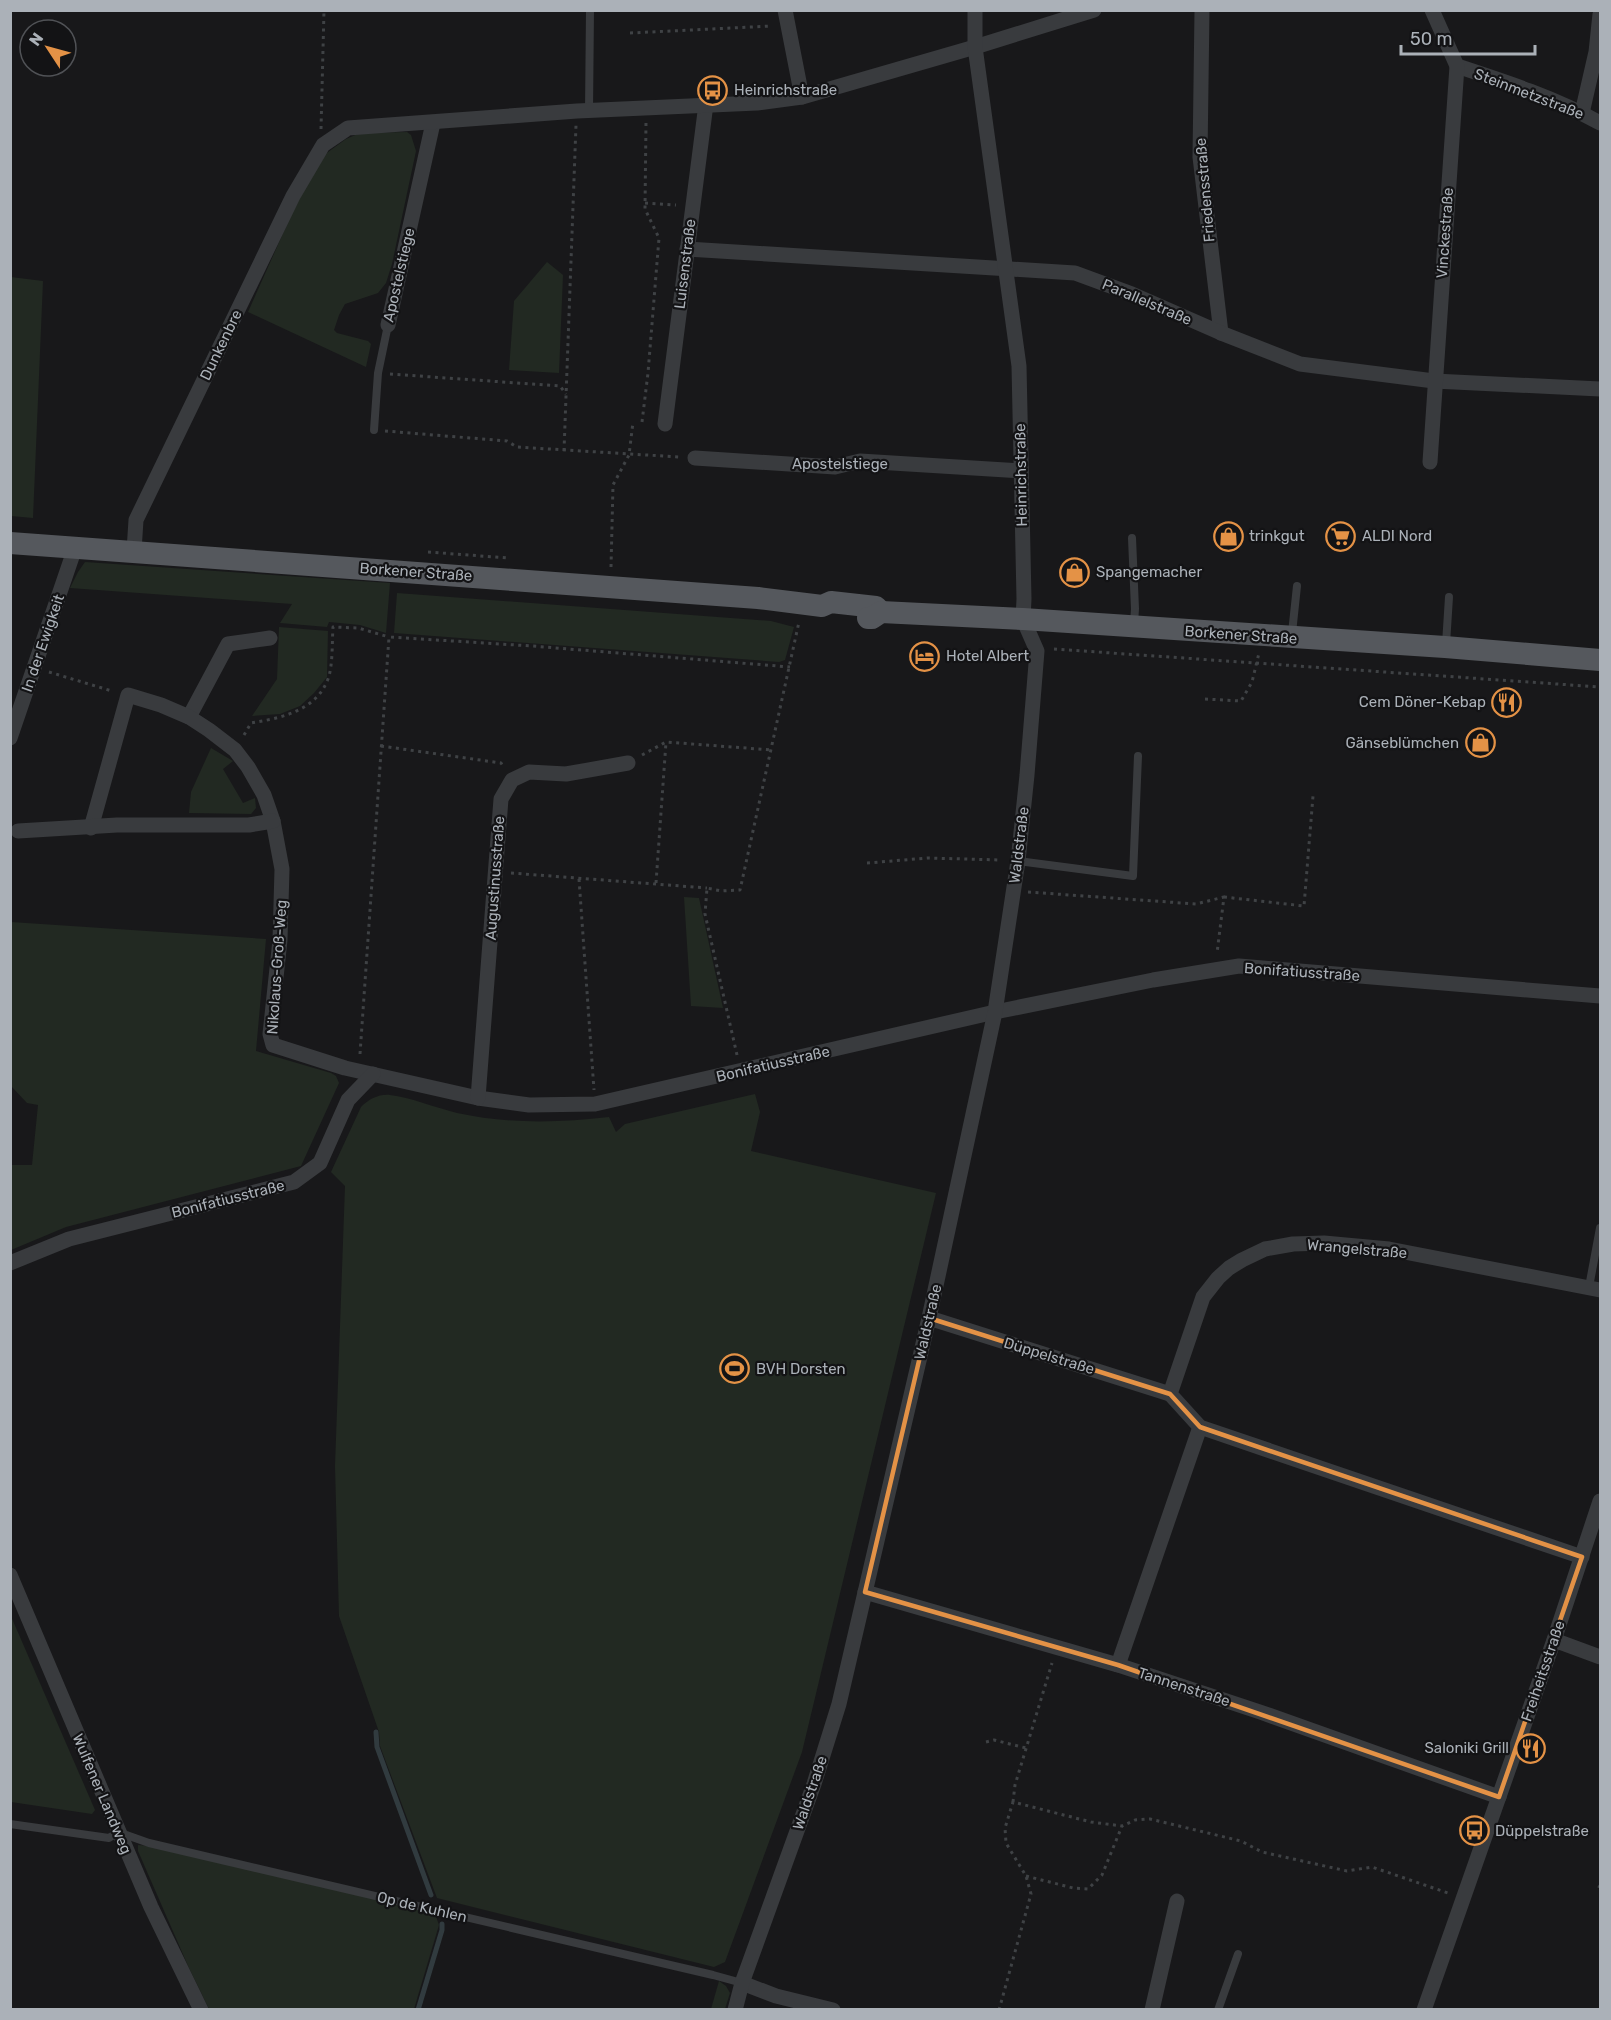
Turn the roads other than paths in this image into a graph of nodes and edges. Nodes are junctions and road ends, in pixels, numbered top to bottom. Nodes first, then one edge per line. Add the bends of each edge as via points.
1 (590, 10) edge
2 (975, 10) edge
3 (1094, 10) edge
4 (1202, 10) edge
5 (1432, 10) edge
6 (1600, 14) edge
7 (786, 18) edge
8 (975, 48) junction
9 (1457, 66) junction
10 (802, 97) junction
11 (706, 104) junction
12 (583, 112) junction
13 (1582, 113) junction
14 (433, 123) junction
15 (1600, 123) edge
16 (687, 249) junction
17 (1007, 270) junction
18 (388, 325) joint
19 (1221, 333) junction
20 (1434, 381) junction
21 (1600, 389) edge
22 (665, 424) dead end
23 (374, 430) road end
24 (695, 458) road end
25 (1430, 462) dead end
26 (1021, 471) junction
27 (1132, 538) dead end
28 (10, 543) edge
29 (75, 548) junction
30 (134, 551) junction
31 (1297, 586) dead end
32 (1449, 597) dead end
33 (1023, 619) junction
34 (1133, 628) junction
35 (270, 638) dead end
36 (1291, 638) junction
37 (1445, 647) junction
38 (1600, 660) edge
39 (189, 717) junction
40 (10, 738) edge
41 (1138, 756) dead end
42 (628, 763) road end
43 (273, 821) junction
44 (91, 828) junction
45 (18, 831) dead end
46 (1018, 861) junction
47 (1600, 996) edge
48 (995, 1012) junction
49 (373, 1074) junction
50 (478, 1098) junction
51 (1600, 1228) edge
52 (10, 1263) edge
53 (1595, 1288) edge
54 (929, 1318) junction
55 (1170, 1394) junction
56 (1200, 1427) junction
57 (1600, 1501) edge
58 (1582, 1557) junction
59 (10, 1575) edge
60 (865, 1592) junction
61 (1554, 1640) junction
62 (1600, 1657) edge
63 (1118, 1665) junction
64 (1499, 1797) junction
65 (10, 1824) edge
66 (118, 1832) junction
67 (1177, 1900) dead end
68 (1238, 1954) dead end
69 (742, 1983) junction
70 (201, 2010) edge
71 (735, 2010) edge
72 (833, 2010) edge
73 (1152, 2010) edge
74 (1218, 2010) edge
75 (1424, 2010) edge

1 - 12 lane
2 - 8 street, Heinrichstraße
3 - 8 street
4 - 19 street, Friedensstraße via 1200,158
5 - 9 street, Vinckestraße
6 - 13 street
7 - 10 street
8 - 10 street
8 - 17 street, Heinrichstraße
9 - 13 street, Steinmetzstraße
9 - 20 street, Vinckestraße
10 - 11 street
11 - 12 street
11 - 16 street, Luisenstraße
12 - 14 street
13 - 15 street, Steinmetzstraße
14 - 18 street, Apostelstiege
14 - 30 street, Dunkenbre via 348,128 323,145 293,196 136,520
16 - 17 street, Parallelstraße
16 - 22 street, Luisenstraße
17 - 19 street, Parallelstraße via 1075,273
17 - 26 street, Heinrichstraße via 1019,366
18 - 23 lane, Apostelstiege via 378,373
19 - 20 street, Parallelstraße via 1300,364
20 - 21 street, Parallelstraße
20 - 25 street, Vinckestraße
24 - 26 street, Apostelstiege via 835,467 860,461
26 - 33 street, Heinrichstraße
27 - 34 lane
28 - 29 main road, Borkener Straße
29 - 30 main road, Borkener Straße
29 - 40 street, In der Ewigkeit
30 - 33 main road, Borkener Straße via 758,598 851,617 872,618 881,612
31 - 36 lane
32 - 37 lane
33 - 34 main road, Borkener Straße
33 - 46 street, Waldstraße via 1037,651
34 - 36 main road, Borkener Straße
35 - 39 street via 228,644
36 - 37 main road, Borkener Straße
37 - 38 main road, Borkener Straße
39 - 43 street, Nikolaus-Groß-Weg via 235,750 264,795
39 - 44 street, Nikolaus-Groß-Weg via 128,696
41 - 46 lane via 1132,876
42 - 50 street, Augustinusstraße via 566,774 529,772 512,780 501,799
43 - 44 street via 249,825
43 - 49 street, Nikolaus-Groß-Weg via 282,869 280,940 270,1034 273,1045
44 - 45 street
46 - 48 street, Waldstraße
47 - 48 street, Bonifatiusstraße via 1239,966
48 - 50 street, Bonifatiusstraße via 595,1104 529,1105
48 - 54 street, Waldstraße
49 - 50 street, Bonifatiusstraße
49 - 52 street, Bonifatiusstraße via 348,1100 320,1163 294,1182 69,1239
51 - 53 lane
53 - 55 street, Wrangelstraße via 1389,1249 1324,1243 1265,1249 1229,1268 1203,1297
54 - 55 street, Düppelstraße
54 - 60 street, Waldstraße
55 - 56 street
56 - 58 street
56 - 63 street
57 - 58 street, Freiheitsstraße
58 - 61 street, Freiheitsstraße
59 - 66 street, Wulfener Landweg
60 - 63 street, Tannenstraße
60 - 69 street, Waldstraße via 829,1739
61 - 62 street
61 - 64 street, Freiheitsstraße
63 - 64 street, Tannenstraße
64 - 75 street, Freiheitsstraße
65 - 66 lane, Op de Kuhlen via 109,1838
66 - 69 lane, Op de Kuhlen via 149,1844
66 - 70 street, Wulfener Landweg
67 - 73 street
68 - 74 lane
69 - 71 street, Waldstraße
69 - 72 street, Op de Kuhlen

